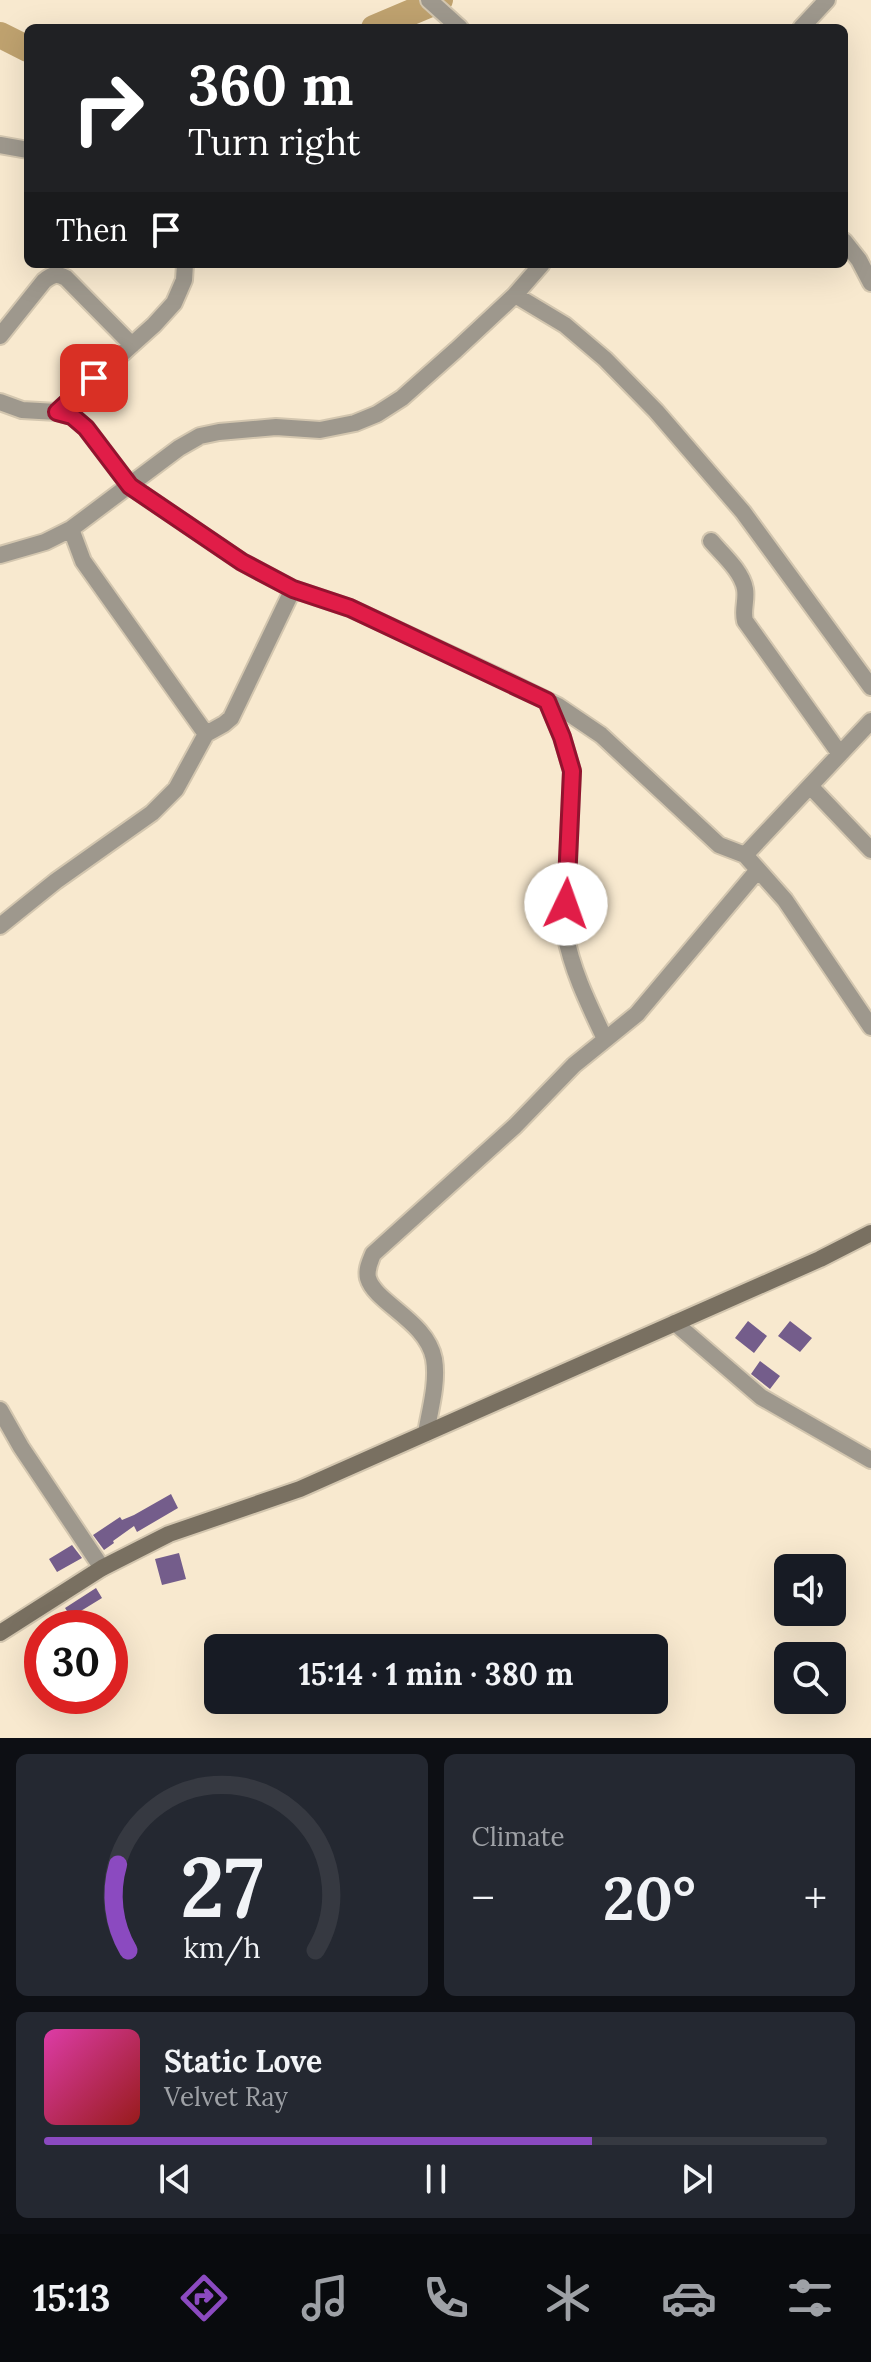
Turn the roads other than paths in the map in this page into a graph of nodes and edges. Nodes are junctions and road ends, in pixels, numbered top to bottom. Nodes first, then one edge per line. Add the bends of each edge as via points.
1 (429, 0) edge
2 (827, 0) edge
3 (456, 24) edge
4 (805, 24) edge
5 (0, 145) edge
6 (24, 149) edge
7 (848, 246) edge
8 (185, 268) edge
9 (539, 268) edge
10 (871, 283) edge
11 (515, 295) junction
12 (0, 336) edge
13 (132, 345) junction
14 (0, 402) edge
15 (57, 412) junction
16 (130, 486) junction
17 (71, 529) junction
18 (711, 541) dead end
19 (0, 555) edge
20 (293, 589) junction
21 (871, 687) edge
22 (547, 701) junction
23 (871, 721) edge
24 (206, 734) junction
25 (840, 754) junction
26 (810, 786) junction
27 (871, 850) edge
28 (745, 855) junction
29 (758, 870) junction
30 (0, 926) edge
31 (871, 1027) edge
32 (605, 1039) junction
33 (871, 1233) edge
34 (675, 1323) junction
35 (0, 1410) edge
36 (426, 1433) junction
37 (871, 1460) edge
38 (102, 1568) junction
39 (0, 1633) edge

1 - 3 street
2 - 4 street
5 - 6 street
7 - 10 street
8 - 13 street via 174,303
9 - 11 street
11 - 16 street via 402,398 377,414 320,430 276,427 200,436
11 - 21 street via 565,325 656,411 743,512
12 - 13 street via 44,281 58,274
13 - 15 street
14 - 15 street via 22,410
15 - 16 street via 86,428
16 - 17 street
16 - 20 street via 242,562
17 - 19 street
17 - 24 street via 83,561
18 - 25 street via 745,585 745,621
20 - 22 street via 350,608
20 - 24 street via 231,718
22 - 28 street via 601,735 719,845
22 - 32 street via 572,771 565,933 579,983
23 - 25 street
24 - 30 street via 176,789 152,813
25 - 26 street
26 - 27 street
26 - 28 street
28 - 29 street
29 - 31 street via 785,900
29 - 32 street via 658,992
32 - 36 street via 373,1254 369,1280 414,1324 434,1357
33 - 34 street
34 - 36 street
34 - 37 street via 761,1397
35 - 38 street
36 - 38 street via 300,1489 169,1534
38 - 39 street

